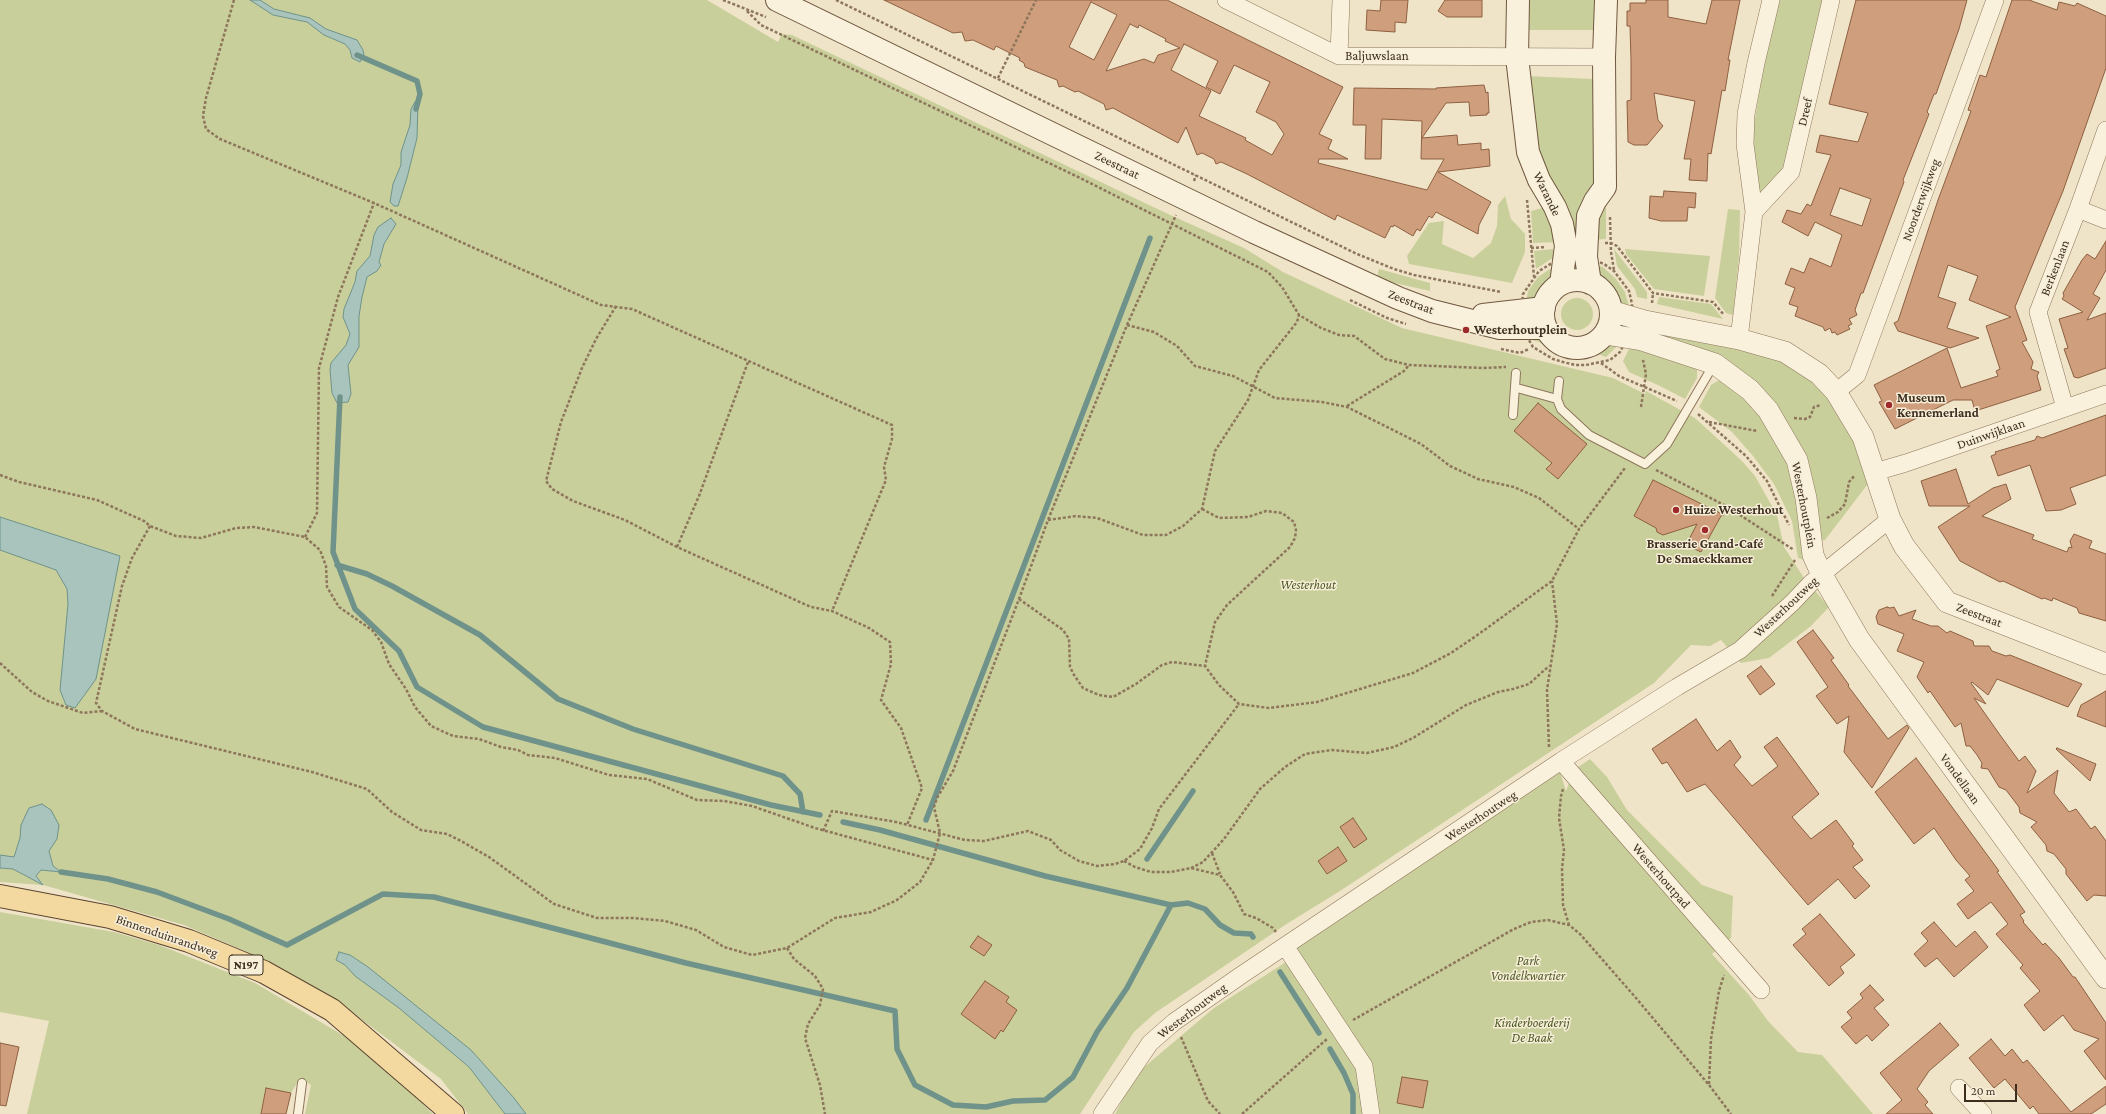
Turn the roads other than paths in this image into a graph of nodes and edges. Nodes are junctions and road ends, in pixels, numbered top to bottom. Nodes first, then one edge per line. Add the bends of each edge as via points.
1 (777, 0) edge
2 (1226, 0) edge
3 (1341, 0) edge
4 (1518, 0) edge
5 (1606, 0) edge
6 (1771, 0) edge
7 (1831, 0) edge
8 (1995, 0) edge
9 (1339, 56) junction
10 (1517, 57) junction
11 (1604, 57) junction
12 (2106, 130) edge
13 (2078, 209) junction
14 (1754, 212) junction
15 (2106, 220) edge
16 (1590, 283) junction
17 (1561, 284) junction
18 (1611, 311) junction
19 (1545, 318) junction
20 (1740, 333) junction
21 (1605, 334) junction
22 (1714, 364) junction
23 (1516, 373) dead end
24 (1559, 381) dead end
25 (1516, 388) junction
26 (1836, 392) junction
27 (2106, 394) edge
28 (1557, 398) junction
29 (2065, 408) junction
30 (1513, 415) dead end
31 (1875, 472) junction
32 (1890, 519) junction
33 (1822, 575) junction
34 (2106, 664) edge
35 (1566, 767) junction
36 (0, 896) edge
37 (1286, 946) junction
38 (2106, 978) edge
39 (1761, 990) dead end
40 (302, 1083) dead end
41 (1959, 1088) dead end
42 (298, 1114) edge
43 (453, 1114) edge
44 (1102, 1114) edge
45 (1372, 1114) edge
46 (1983, 1114) edge

1 - 19 main road, Zeestraat via 1254,232 1398,298 1432,311 1500,328
2 - 9 street, Baljuwslaan
3 - 9 street
4 - 10 main road, Warande
5 - 11 main road
6 - 14 street via 1746,114 1745,144
7 - 14 street, Dreef via 1791,172
8 - 26 street, Noorderwijkweg via 1857,375
9 - 10 street, Baljuwslaan
10 - 11 street
10 - 17 main road, Warande via 1528,152 1562,224 1566,246
11 - 16 main road via 1605,187 1588,216 1586,257
12 - 13 street, Berkenlaan
13 - 15 street
13 - 29 street, Berkenlaan via 2038,312
14 - 20 street
16 - 17 main road via 1570,281
16 - 18 main road via 1597,286 1606,297
17 - 19 main road via 1547,298
18 - 20 street via 1645,321
18 - 21 main road
19 - 21 main road via 1559,343 1569,347 1589,346
20 - 26 street via 1785,352 1819,374
21 - 22 street, Westerhoutplein via 1642,340
22 - 28 lane via 1667,444 1645,464 1589,435 1561,409
22 - 33 street, Westerhoutplein via 1750,390 1779,426 1797,460 1796,525
23 - 25 lane
24 - 28 lane
25 - 28 lane
25 - 30 lane
26 - 31 street via 1863,438
27 - 29 street, Duinwijklaan
29 - 31 street, Duinwijklaan
31 - 32 street, Zeestraat
32 - 33 street, Westerhoutweg
32 - 34 street, Zeestraat via 1904,546 1947,602
33 - 35 street, Westerhoutweg via 1740,650 1677,686
33 - 38 street, Vondellaan via 1873,659
35 - 37 street, Westerhoutweg
35 - 39 street, Westerhoutpad
36 - 43 main road, Binnenduinrandweg / N197 via 110,917 189,941 264,972 332,1010
37 - 44 street, Westerhoutweg via 1174,1022 1150,1043
37 - 45 street via 1364,1066
40 - 42 lane
41 - 46 street

